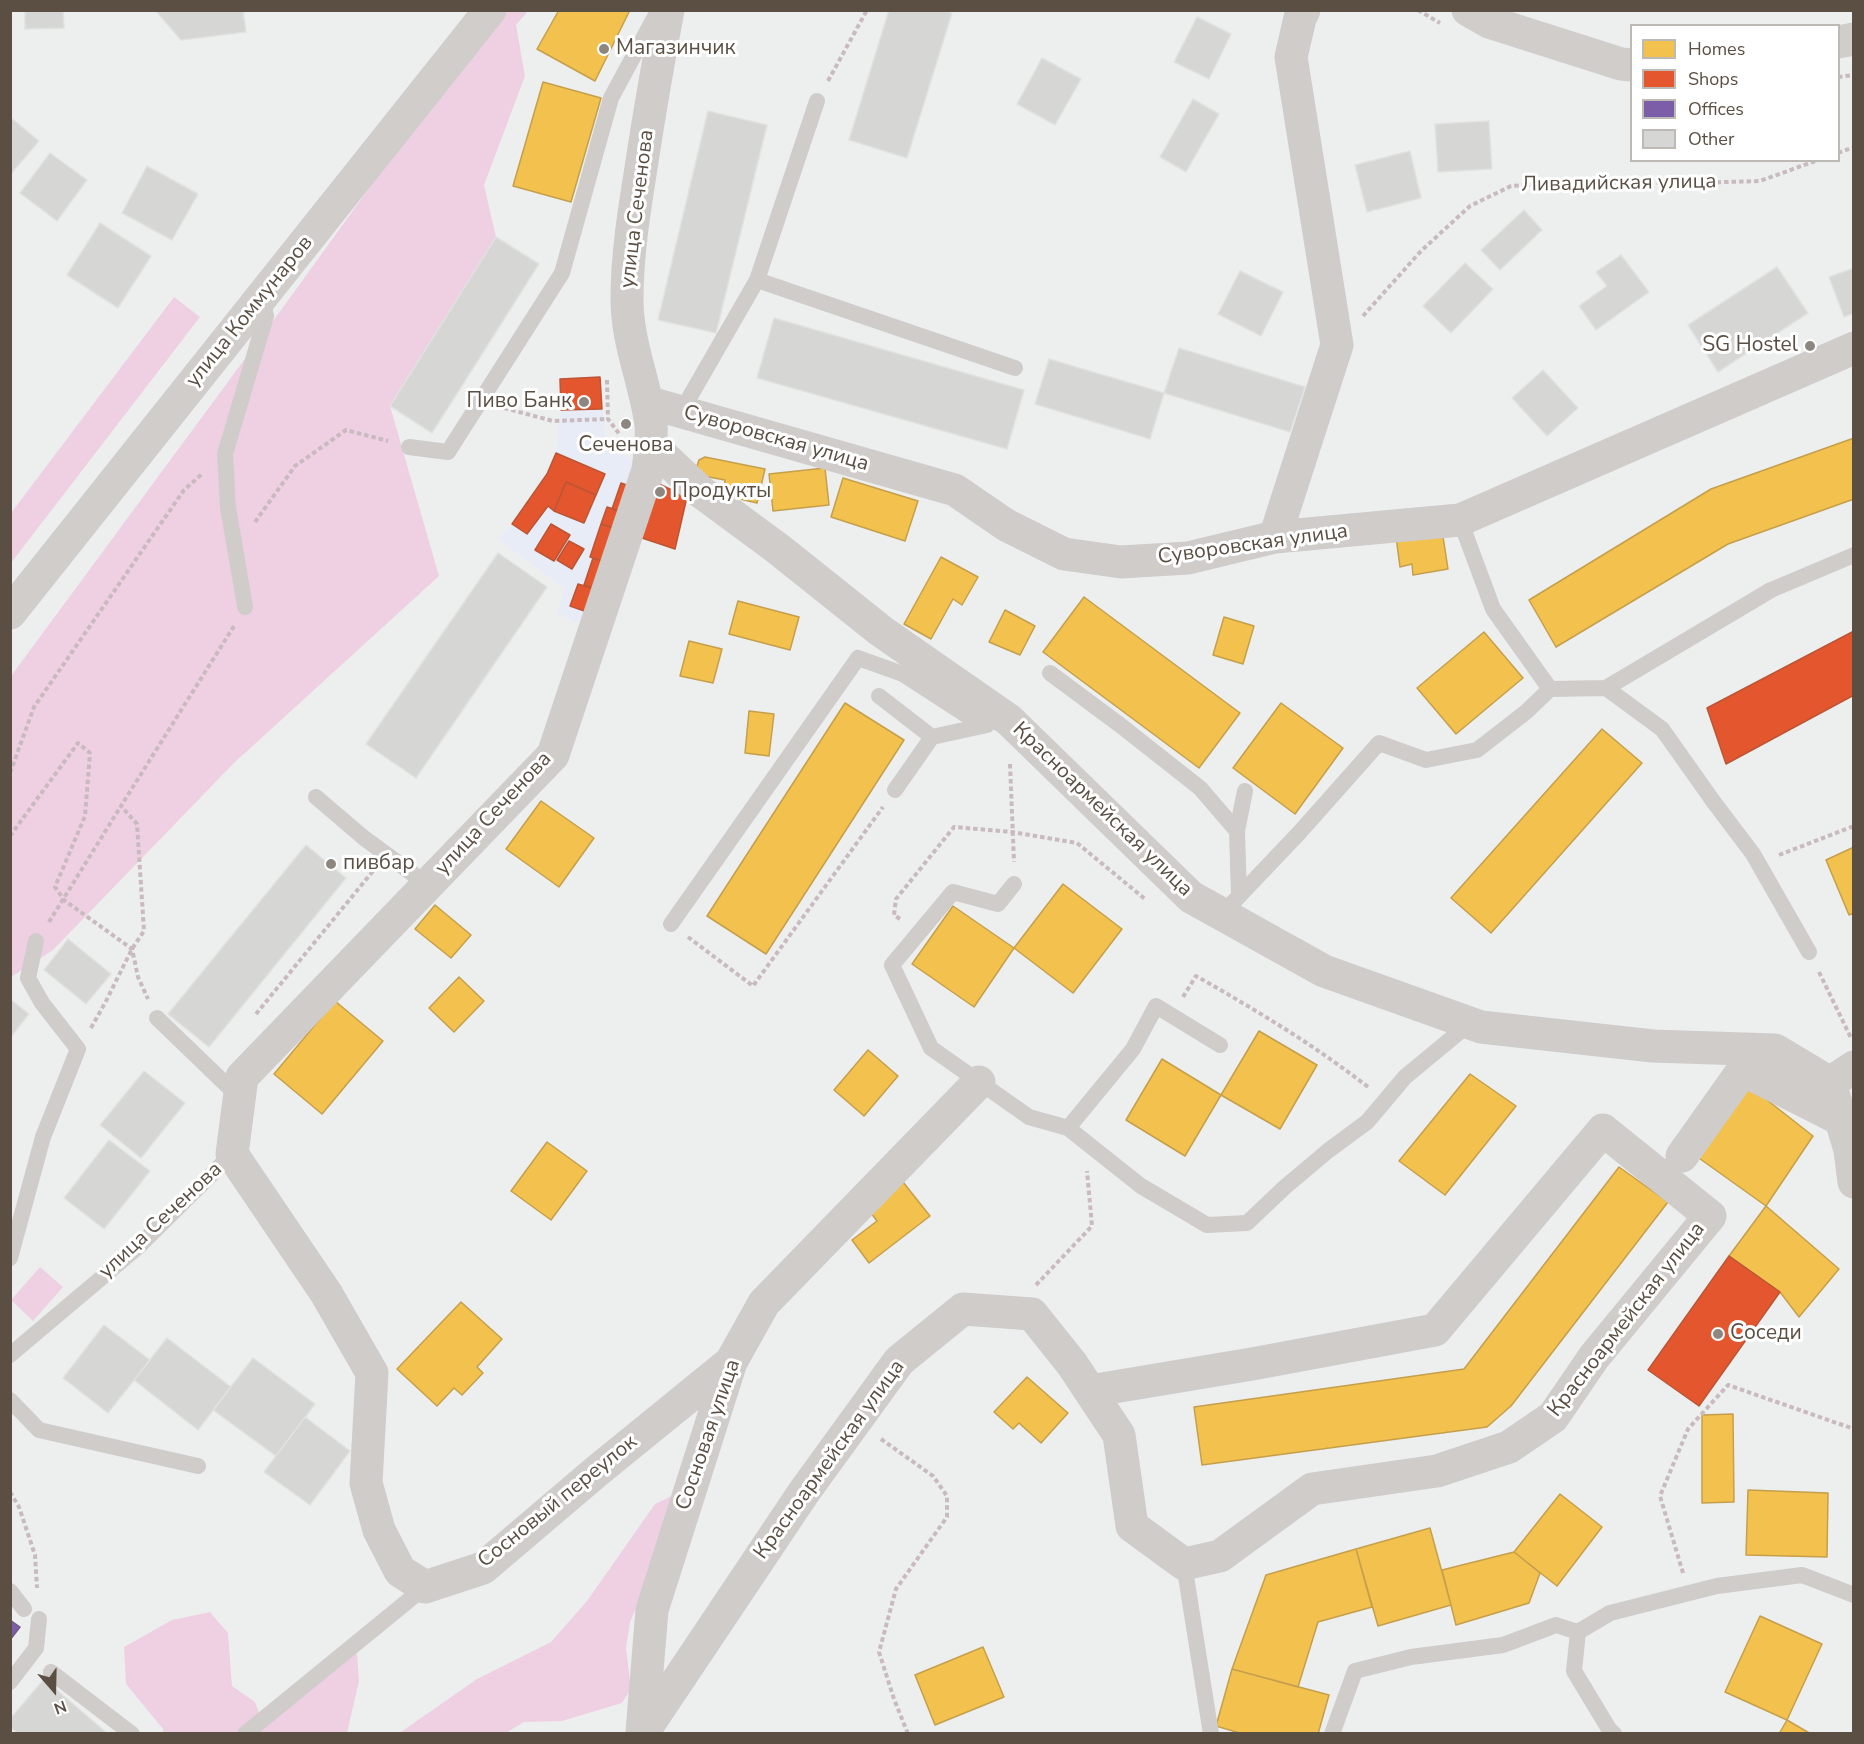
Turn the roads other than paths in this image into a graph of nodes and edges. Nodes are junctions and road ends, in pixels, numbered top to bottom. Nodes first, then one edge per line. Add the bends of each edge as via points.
1 (490, 10) edge
2 (658, 10) edge
3 (668, 10) edge
4 (1304, 10) edge
5 (1468, 10) edge
6 (1519, 10) edge
7 (1630, 48) edge
8 (1630, 65) edge
9 (817, 101) road end
10 (757, 280) junction
11 (262, 297) junction
12 (1854, 348) edge
13 (1015, 368) dead end
14 (647, 402) junction
15 (681, 412) junction
16 (651, 445) junction
17 (410, 447) road end
18 (1460, 520) junction
19 (1275, 537) junction
20 (1854, 555) edge
21 (246, 607) road end
22 (10, 613) edge
23 (1050, 674) dead end
24 (1606, 688) junction
25 (1550, 689) junction
26 (879, 696) dead end
27 (996, 723) junction
28 (932, 737) junction
29 (895, 790) road end
30 (1245, 791) dead end
31 (316, 797) dead end
32 (1238, 831) junction
33 (1014, 884) road end
34 (428, 885) junction
35 (1230, 905) junction
36 (671, 924) road end
37 (36, 941) road end
38 (1809, 952) road end
39 (157, 1018) road end
40 (1469, 1024) junction
41 (1220, 1045) dead end
42 (1842, 1075) edge
43 (979, 1082) junction
44 (239, 1097) junction
45 (1840, 1119) junction
46 (1068, 1128) junction
47 (1852, 1150) edge
48 (232, 1154) junction
49 (1682, 1156) dead end
50 (1854, 1182) edge
51 (10, 1258) edge
52 (10, 1354) edge
53 (731, 1362) junction
54 (1090, 1390) junction
55 (10, 1400) edge
56 (198, 1466) dead end
57 (1184, 1564) junction
58 (425, 1587) junction
59 (10, 1591) edge
60 (1854, 1595) edge
61 (24, 1609) dead end
62 (39, 1619) road end
63 (1578, 1632) junction
64 (51, 1672) dead end
65 (10, 1682) edge
66 (132, 1734) edge
67 (245, 1734) edge
68 (642, 1734) edge
69 (1211, 1734) edge
70 (1332, 1734) edge
71 (1614, 1734) edge

1 - 11 main road, улица Коммунаров
2 - 17 lane via 611,98 562,273 448,452
3 - 14 street, улица Сеченова via 628,249 631,344
4 - 19 street via 1291,57 1337,345
5 - 8 main road via 1489,22
6 - 7 main road
9 - 10 lane
10 - 13 lane
10 - 15 lane
11 - 21 lane via 266,316 225,454 228,507
11 - 22 main road, улица Коммунаров
12 - 18 street, Суворовская улица
14 - 15 street, Суворовская улица
14 - 16 street, улица Сеченова
15 - 19 street, Суворовская улица via 955,490 1006,525 1064,554 1121,562 1188,558
16 - 27 street, Красноармейская улица via 701,492
16 - 34 street, улица Сеченова via 640,498 553,755
18 - 19 street, Суворовская улица
18 - 25 lane via 1493,609
20 - 24 lane via 1771,590
23 - 32 lane via 1200,788
24 - 25 lane
24 - 38 lane via 1662,729 1758,862
25 - 35 lane via 1477,750 1426,760 1379,743
26 - 28 lane
27 - 28 lane
27 - 35 street, Красноармейская улица via 1191,897
27 - 36 lane via 903,674 858,657
28 - 29 lane
30 - 32 lane
31 - 34 lane
32 - 35 lane
33 - 43 lane via 998,904 953,892 892,964 931,1048
34 - 44 street, улица Сеченова via 242,1077
35 - 40 street, Красноармейская улица via 1324,970
37 - 51 lane via 28,978 42,1004 78,1049 43,1137
39 - 44 lane
40 - 42 street, Красноармейская улица via 1653,1046 1775,1050
40 - 46 lane via 1405,1077 1367,1122 1285,1187 1247,1223 1207,1225 1141,1186
41 - 46 lane via 1156,1006 1133,1049
42 - 45 street, Красноармейская улица
43 - 46 lane via 1029,1118
43 - 53 street, Сосновая улица via 764,1303
44 - 48 street, улица Сеченова
45 - 47 street, Красноармейская улица
45 - 49 street via 1743,1070
47 - 50 street, Красноармейская улица
48 - 52 lane, улица Сеченова via 138,1247
48 - 58 street via 326,1293 372,1373 366,1483 379,1530 400,1571
53 - 58 street, Сосновый переулок via 483,1568
53 - 68 street, Сосновая улица via 652,1610
54 - 57 street, Красноармейская улица via 1119,1435 1132,1526
54 - 57 street, Красноармейская улица via 1435,1330 1603,1130 1710,1216 1594,1357 1553,1417 1509,1447 1437,1471 1312,1489 1220,1556
54 - 68 street, Красноармейская улица via 1032,1314 963,1309 900,1361 804,1492
55 - 56 lane via 39,1430
57 - 69 lane
58 - 67 lane
59 - 61 lane
60 - 63 lane via 1802,1575 1717,1586 1610,1613
62 - 65 lane via 36,1648
63 - 70 lane via 1556,1625 1503,1645 1411,1657 1355,1671
63 - 71 lane via 1574,1671
64 - 66 lane

